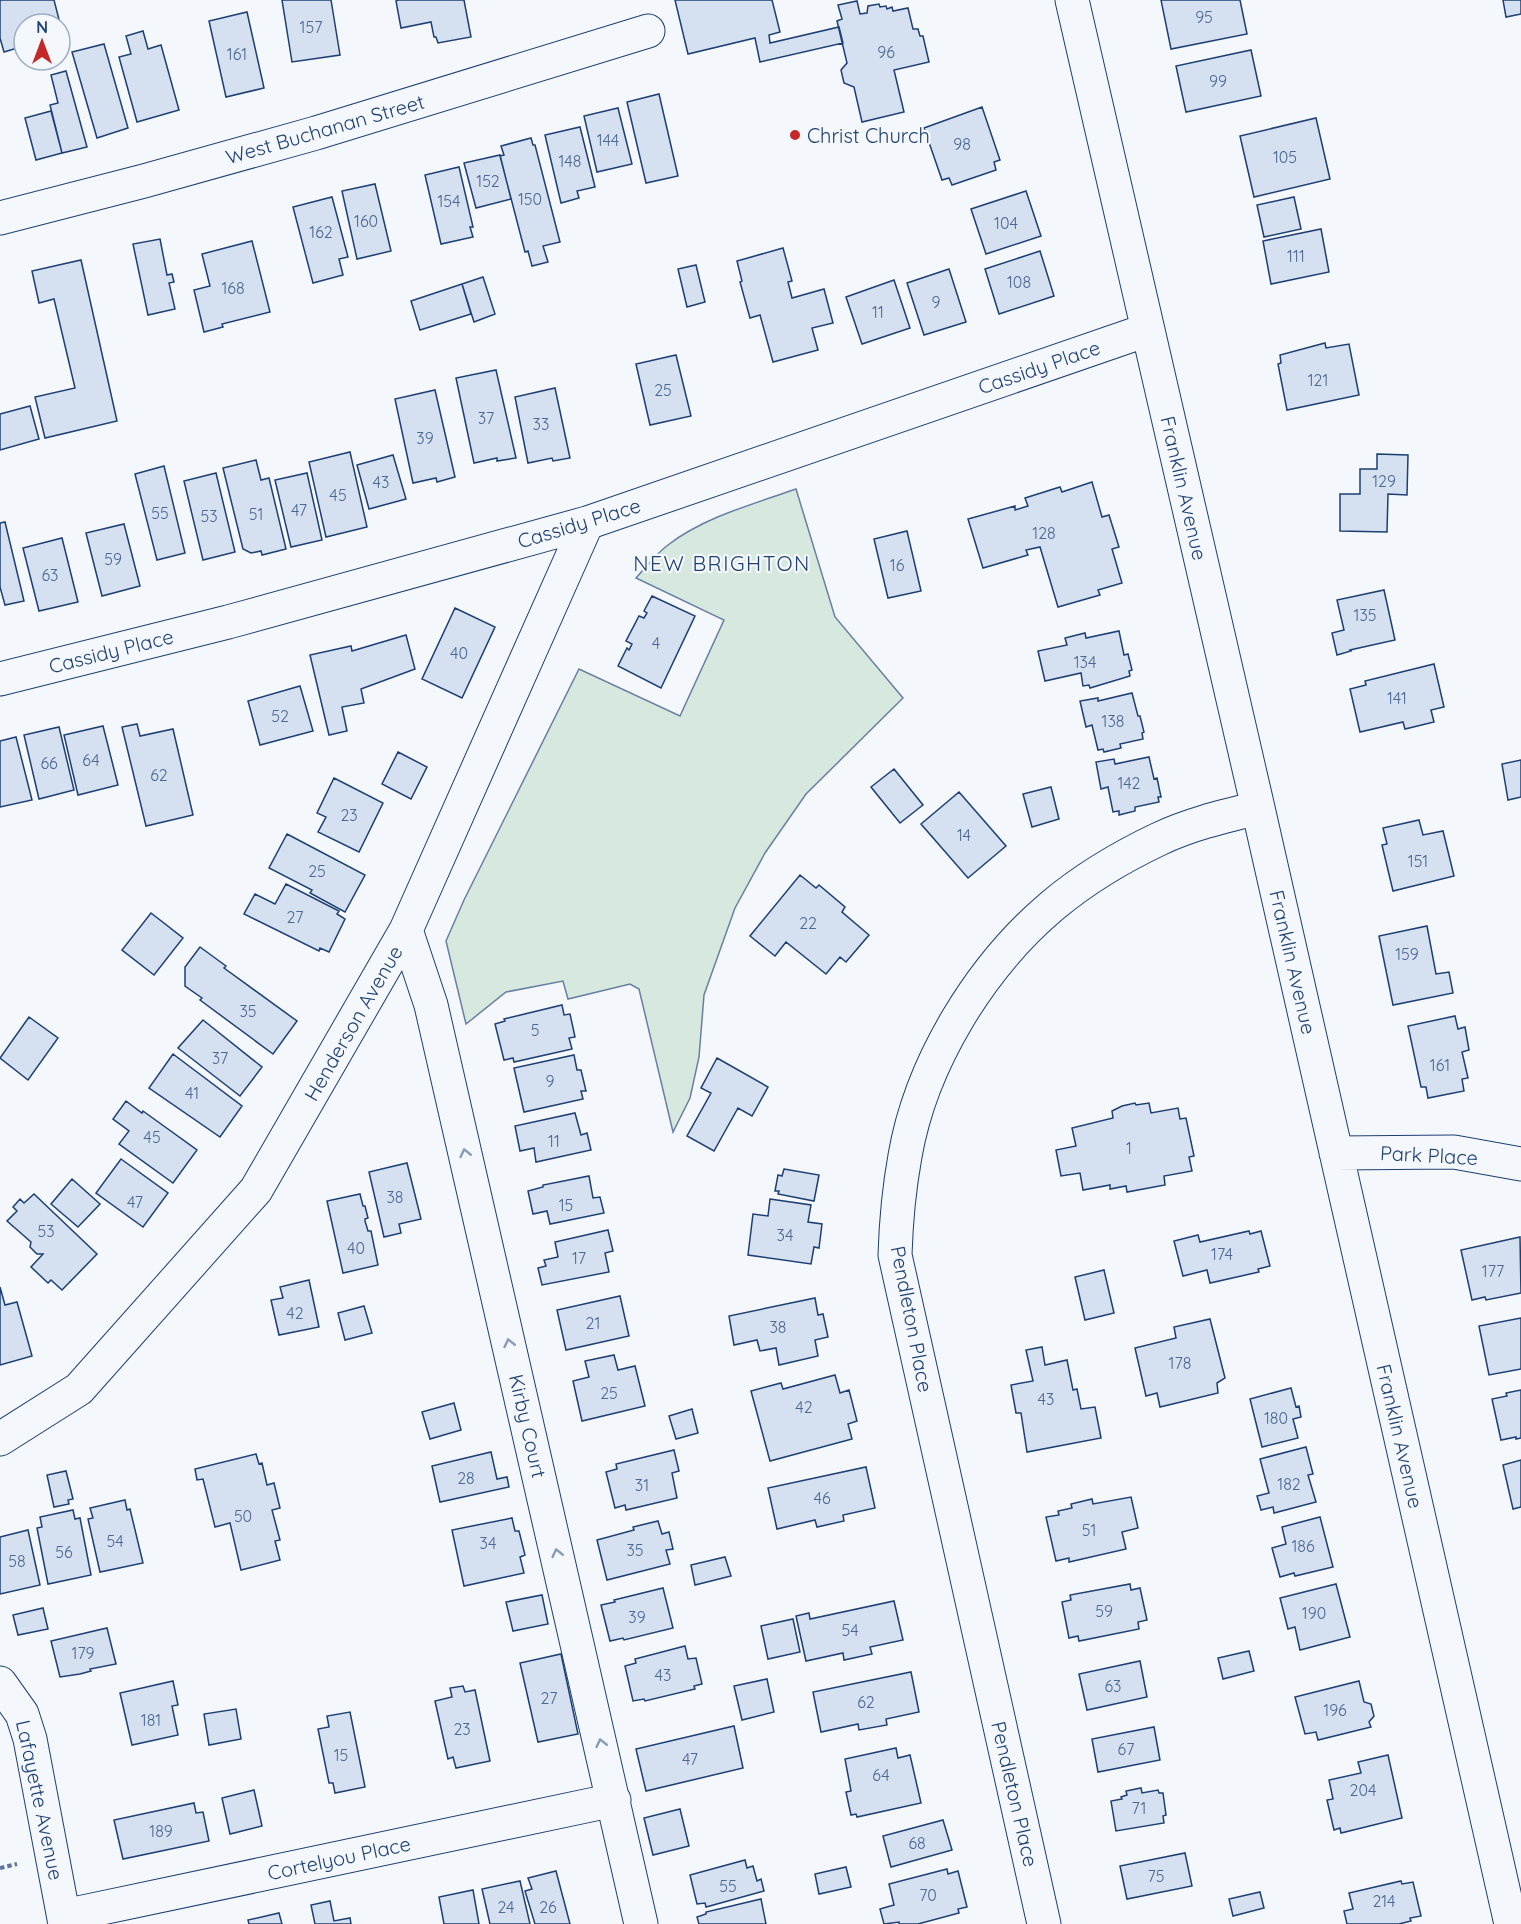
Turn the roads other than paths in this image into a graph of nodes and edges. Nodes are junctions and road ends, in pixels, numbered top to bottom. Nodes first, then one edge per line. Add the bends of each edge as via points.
1 (1072, 0) edge
2 (648, 31) dead end
3 (0, 218) edge
4 (1147, 330) junction
5 (587, 523) junction
6 (0, 679) edge
7 (1258, 808) junction
8 (406, 930) junction
9 (1336, 1153) junction
10 (1521, 1164) edge
11 (0, 1438) edge
12 (0, 1683) edge
13 (614, 1800) junction
14 (65, 1920) edge
15 (641, 1924) edge
16 (1044, 1924) edge
17 (1511, 1924) edge

1 - 4 street, Franklin Avenue
2 - 3 street, West Buchanan Street via 316,133
4 - 5 street, Cassidy Place
4 - 7 street, Franklin Avenue
5 - 6 street, Cassidy Place via 228,622
5 - 8 street, Henderson Avenue
7 - 9 street, Franklin Avenue
7 - 16 street, Pendleton Place via 1212,819 1161,838 1102,869 1043,914 974,992 942,1047 921,1095 905,1154 895,1255
8 - 11 street, Henderson Avenue via 256,1190 79,1389
13 -> 8 street, Kirby Court via 431,1005
9 - 10 street, Park Place via 1454,1152
9 - 17 street, Franklin Avenue
12 - 14 street, Lafayette Avenue via 22,1714 30,1739
13 - 14 street, Cortelyou Place
13 - 15 street, Kirby Court

